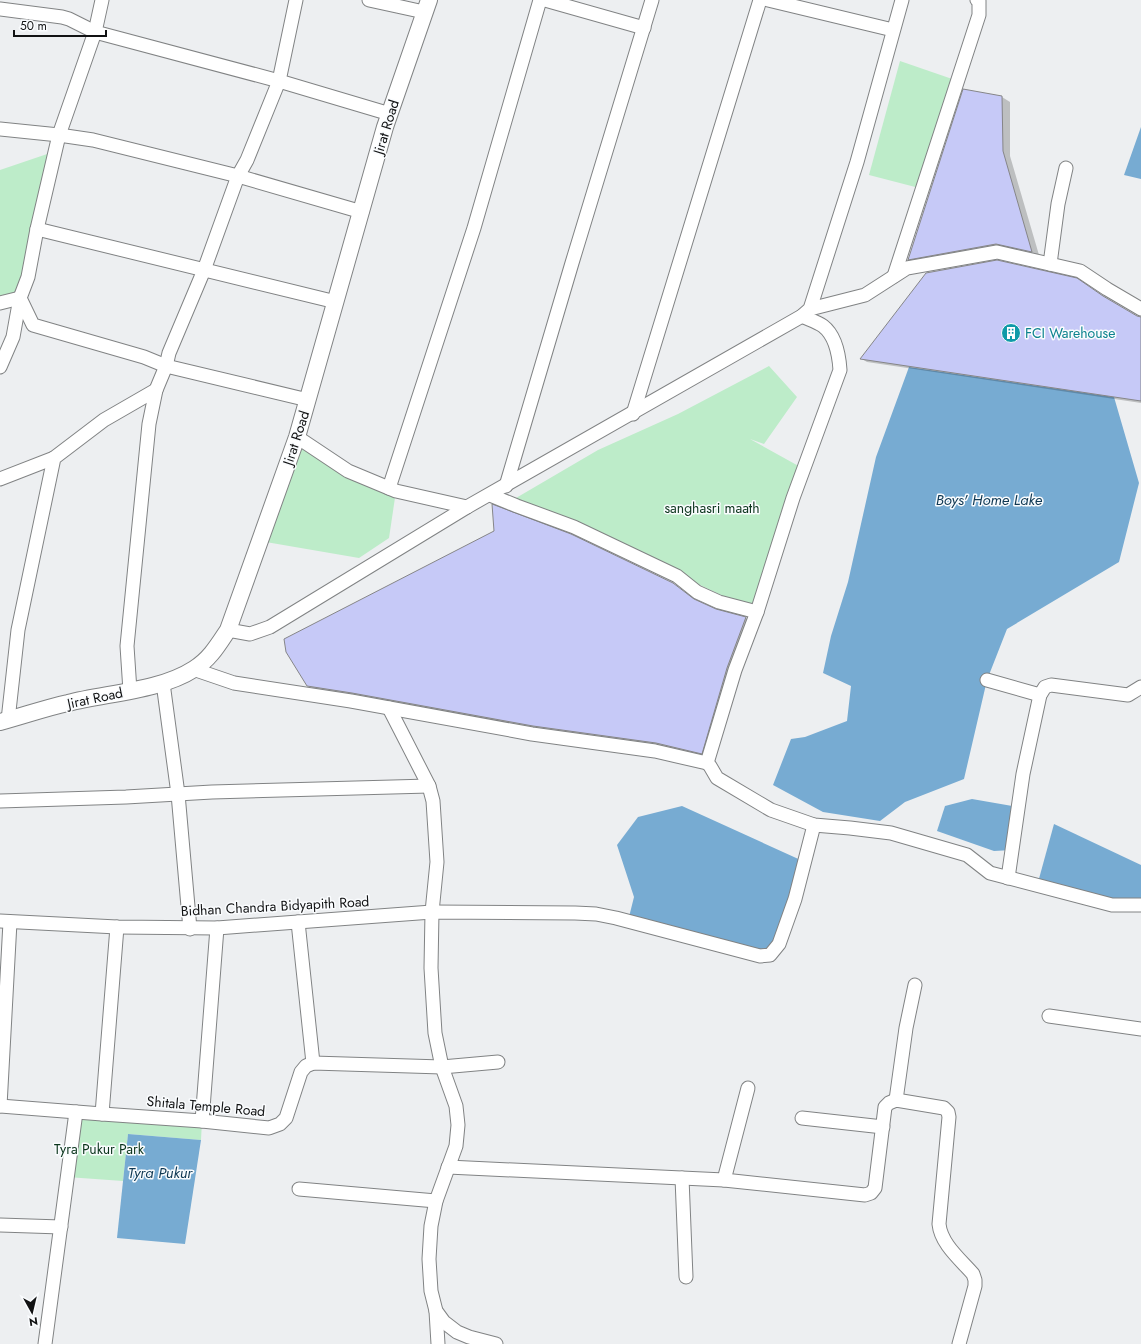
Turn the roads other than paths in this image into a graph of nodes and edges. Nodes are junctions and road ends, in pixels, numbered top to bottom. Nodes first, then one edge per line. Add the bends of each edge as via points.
1 (102, 0) edge
2 (296, 0) edge
3 (369, 0) edge
4 (540, 0) edge
5 (545, 0) edge
6 (652, 0) edge
7 (760, 0) edge
8 (768, 0) edge
9 (902, 0) edge
10 (977, 0) edge
11 (427, 6) edge
12 (0, 9) edge
13 (644, 28) junction
14 (893, 30) junction
15 (95, 32) junction
16 (279, 81) junction
17 (390, 114) junction
18 (0, 129) edge
19 (60, 135) junction
20 (1066, 168) dead end
21 (238, 176) junction
22 (362, 212) junction
23 (37, 230) junction
24 (1050, 264) junction
25 (204, 270) junction
26 (894, 276) junction
27 (20, 298) junction
28 (336, 302) junction
29 (0, 303) edge
30 (1141, 309) edge
31 (806, 312) junction
32 (166, 366) junction
33 (0, 367) edge
34 (156, 390) junction
35 (308, 400) junction
36 (633, 414) junction
37 (297, 438) junction
38 (54, 458) junction
39 (0, 479) edge
40 (506, 486) junction
41 (390, 488) junction
42 (490, 494) junction
43 (467, 508) junction
44 (757, 612) junction
45 (228, 630) junction
46 (194, 669) junction
47 (987, 680) dead end
48 (163, 683) junction
49 (1141, 687) edge
50 (130, 691) junction
51 (1040, 695) junction
52 (389, 708) junction
53 (4, 721) edge
54 (707, 763) junction
55 (429, 786) junction
56 (178, 794) junction
57 (0, 801) edge
58 (814, 825) junction
59 (1008, 878) junction
60 (1141, 905) edge
61 (432, 912) junction
62 (5, 922) edge
63 (298, 922) junction
64 (117, 927) junction
65 (217, 928) junction
66 (190, 929) junction
67 (915, 985) dead end
68 (1049, 1016) dead end
69 (1141, 1029) edge
70 (498, 1062) dead end
71 (313, 1063) junction
72 (442, 1066) junction
73 (748, 1088) dead end
74 (896, 1100) junction
75 (0, 1106) edge
76 (76, 1112) junction
77 (102, 1114) junction
78 (802, 1118) dead end
79 (202, 1121) junction
80 (882, 1127) junction
81 (448, 1167) junction
82 (682, 1178) junction
83 (724, 1180) junction
84 (299, 1190) dead end
85 (436, 1201) junction
86 (0, 1225) edge
87 (60, 1227) junction
88 (686, 1277) dead end
89 (436, 1311) junction
90 (45, 1344) edge
91 (438, 1344) edge
92 (496, 1344) edge
93 (959, 1344) edge

1 - 15 street
2 - 16 street
3 - 11 street
4 - 41 street via 474,228
5 - 13 street
6 - 13 street
7 - 36 street
8 - 14 street
9 - 14 street
10 - 26 street via 979,15
11 - 17 main road, Jirat Road
12 - 15 street via 62,17
13 - 40 street
14 - 31 street via 857,162
15 - 16 street
15 - 19 street
16 - 17 street
16 - 21 street
17 - 22 main road, Jirat Road
18 - 19 street
19 - 21 street via 93,140
19 - 23 street
20 - 24 street
21 - 22 street
21 - 25 street
22 - 28 main road, Jirat Road
23 - 25 street
23 - 27 street via 28,277
24 - 26 street via 997,252 907,268
24 - 30 street via 1080,271
25 - 28 street
25 - 32 street
26 - 31 street via 865,295
27 - 29 street
27 - 32 street via 33,325 144,357
27 - 33 street via 13,337
28 - 35 main road, Jirat Road
31 - 36 street
31 - 44 street via 823,326 833,339 838,352 840,370 793,498
32 - 34 street
32 - 35 street
34 - 38 street via 104,420
34 - 50 street via 149,424 127,646
35 - 37 main road, Jirat Road
36 - 40 street
37 - 41 street via 348,471
37 - 45 main road, Jirat Road
38 - 39 street
38 - 53 street via 18,630
40 - 42 street
41 - 43 street
42 - 43 street
42 - 44 street via 581,531 678,576 697,592 719,602
43 - 45 street via 270,627 250,634
44 - 54 street via 733,677
45 - 46 main road, Jirat Road via 211,655
46 - 48 main road, Jirat Road
46 - 52 street via 234,683
47 - 51 street
48 - 50 main road, Jirat Road
48 - 56 street
49 - 51 street via 1128,695 1051,685 1045,687
50 - 53 main road, Jirat Road via 68,703
51 - 59 street via 1023,774
52 - 54 street via 532,734 655,751
52 - 55 street
54 - 58 street via 717,778 771,810
55 - 56 street
55 - 61 street via 433,801 437,862
56 - 57 street
56 - 66 street
58 - 59 street via 891,834 967,855 990,873
58 - 61 street, Bidhan Chandra Bidyapith Road via 795,899 779,944 770,955 760,956 596,914
59 - 60 street via 1112,906
61 - 63 street, Bidhan Chandra Bidyapith Road
61 - 72 street via 430,968 435,1033
62 - 64 street, Bidhan Chandra Bidyapith Road
62 - 75 street
63 - 65 street, Bidhan Chandra Bidyapith Road
63 - 71 street
64 - 66 street, Bidhan Chandra Bidyapith Road
64 - 77 street
65 - 66 street, Bidhan Chandra Bidyapith Road
65 - 79 street
67 - 74 street
68 - 69 street
70 - 72 street
71 - 72 street
71 - 79 street, Shitala Temple Road via 301,1072 286,1118 280,1124 268,1128
72 - 81 street via 456,1106 458,1125 456,1146
73 - 83 street
74 - 80 street via 885,1107
74 - 93 street via 944,1108 948,1112 940,1232 975,1280
75 - 76 street, Shitala Temple Road
76 - 77 street, Shitala Temple Road
76 - 87 street
77 - 79 street, Shitala Temple Road
78 - 80 street
80 - 83 street via 876,1183 871,1193 865,1195
81 - 82 street
81 - 85 street
82 - 83 street
82 - 88 street
84 - 85 street
85 - 89 street via 429,1259 431,1291
86 - 87 street
87 - 90 street
89 - 91 street
89 - 92 street via 444,1322 457,1332

